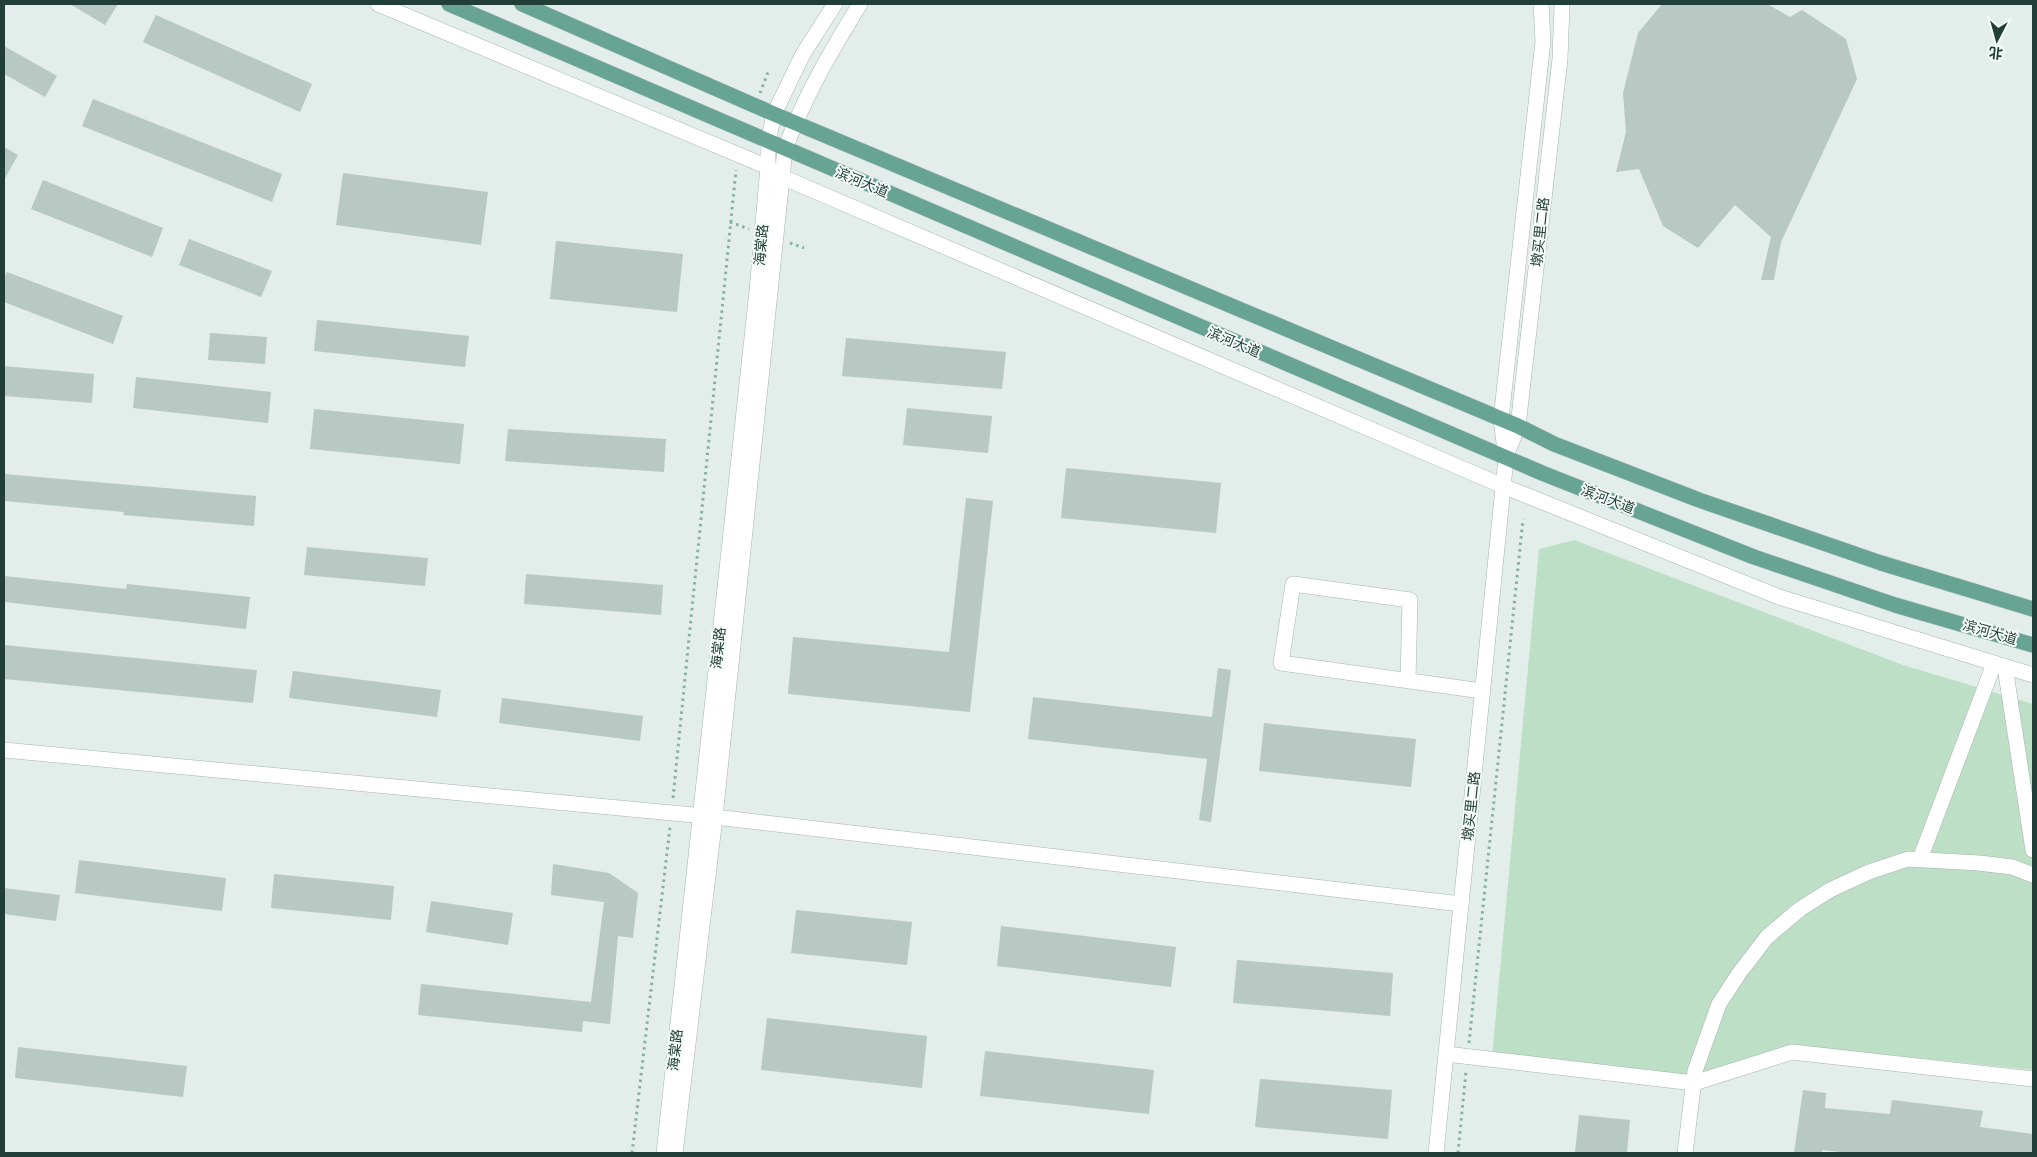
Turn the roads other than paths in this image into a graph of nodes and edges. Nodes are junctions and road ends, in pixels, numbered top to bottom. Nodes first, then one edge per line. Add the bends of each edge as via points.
1 (378, 4) edge
2 (449, 4) edge
3 (522, 4) edge
4 (835, 4) edge
5 (860, 4) edge
6 (1541, 4) edge
7 (1562, 4) edge
8 (774, 114) junction
9 (795, 122) junction
10 (768, 142) junction
11 (785, 149) junction
12 (768, 167) junction
13 (782, 177) junction
14 (1501, 419) junction
15 (1518, 426) junction
16 (1506, 458) junction
17 (1502, 486) junction
18 (2033, 609) edge
19 (2033, 645) edge
20 (2000, 665) junction
21 (2033, 675) edge
22 (1408, 680) junction
23 (1482, 691) junction
24 (4, 750) edge
25 (707, 817) junction
26 (2033, 850) edge
27 (1920, 860) junction
28 (2033, 875) edge
29 (1461, 904) junction
30 (1446, 1054) junction
31 (2033, 1079) edge
32 (1694, 1083) junction
33 (664, 1153) edge
34 (668, 1153) edge
35 (676, 1153) edge
36 (1436, 1153) edge
37 (1685, 1153) edge

1 - 12 street
2 - 10 main road, 滨河大道
3 - 8 main road
4 - 8 street, 海棠路 via 803,54
5 - 9 street, 海棠路 via 824,62
6 - 14 street, 墩买里二路 via 1543,41
7 - 15 street, 墩买里二路 via 1560,59
8 - 9 main road
8 - 10 street, 海棠路
9 - 11 street, 海棠路
9 - 14 main road
10 - 11 main road, 滨河大道
10 - 12 street, 海棠路
11 - 13 street, 海棠路
11 - 16 main road, 滨河大道
12 - 13 street
12 - 25 street, 海棠路
13 - 17 street
13 - 25 street, 海棠路
14 - 15 main road
14 - 16 street, 墩买里二路
15 - 16 street, 墩买里二路
15 - 18 main road via 1554,444 1699,500 1881,563
16 - 17 street, 墩买里二路
16 - 19 main road, 滨河大道 via 1754,556 1895,604
17 - 20 street via 1779,597
17 - 23 street, 墩买里二路
20 - 21 street
20 - 26 street
20 - 27 street
22 - 22 street via 1281,663 1293,584 1410,600
22 - 23 street
23 - 29 street, 墩买里二路
24 - 25 street
25 - 29 street
25 - 33 street, 海棠路
25 - 35 street, 海棠路
27 - 28 street via 2004,866
27 - 32 street via 1908,859 1830,890 1800,909 1767,937 1719,1004 1695,1071
29 - 30 street, 墩买里二路
30 - 32 street
30 - 36 street, 墩买里二路
31 - 32 street via 1792,1052
32 - 37 street
33 - 34 street

